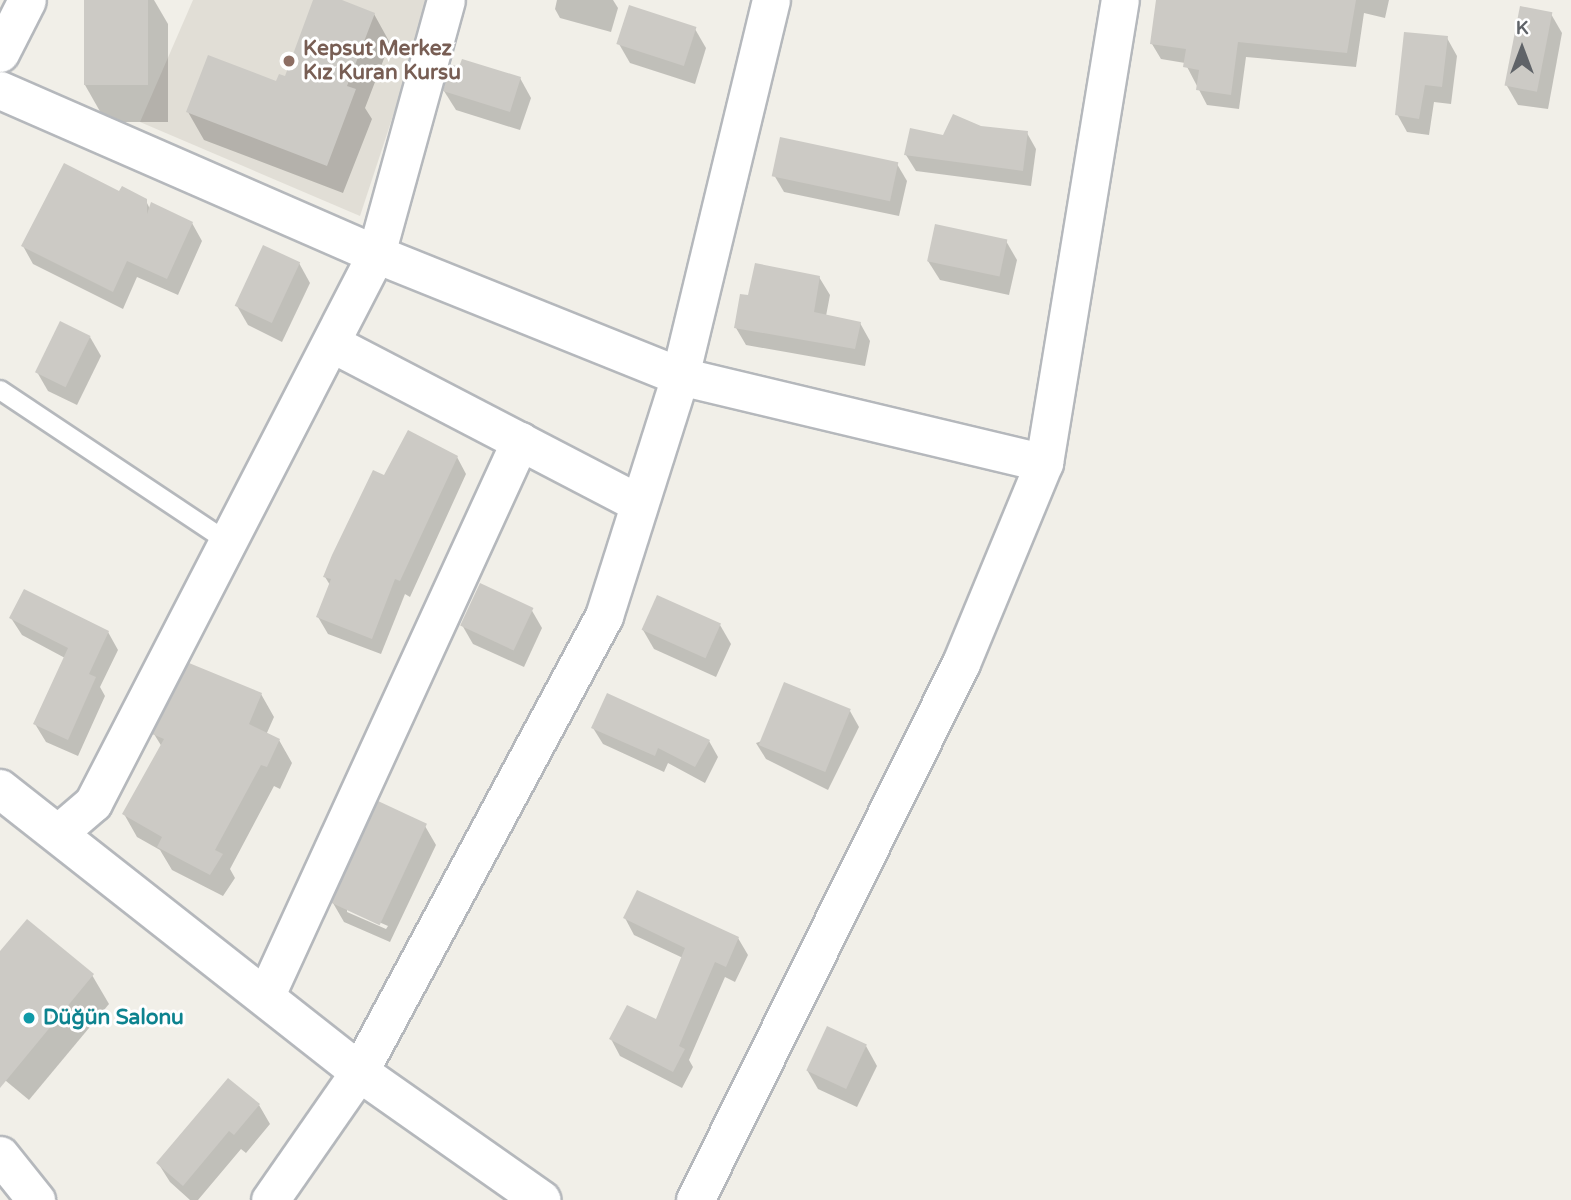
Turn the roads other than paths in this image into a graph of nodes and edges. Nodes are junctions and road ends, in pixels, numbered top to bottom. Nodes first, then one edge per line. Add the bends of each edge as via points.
1 (27, 0) edge
2 (446, 0) edge
3 (771, 0) edge
4 (1120, 0) edge
5 (0, 53) edge
6 (0, 90) edge
7 (376, 254) junction
8 (331, 343) junction
9 (680, 376) junction
10 (0, 390) edge
11 (520, 441) junction
12 (1044, 463) junction
13 (639, 503) junction
14 (228, 542) junction
15 (0, 789) edge
16 (58, 833) junction
17 (265, 997) junction
18 (359, 1072) junction
19 (0, 1155) edge
20 (36, 1200) edge
21 (270, 1200) edge
22 (541, 1200) edge
23 (695, 1200) edge

1 - 5 street
2 - 7 street
3 - 9 street
4 - 12 street
6 - 7 street
7 - 8 street
7 - 9 street
8 - 11 street
8 - 14 street
9 - 12 street
9 - 13 street
10 - 14 lane
11 - 13 street
11 - 17 street
12 - 23 street via 961,663
13 - 18 street via 604,616
14 - 16 street via 93,803
15 - 16 street
16 - 17 street
17 - 18 street
18 - 21 street
18 - 22 street
19 - 20 street

